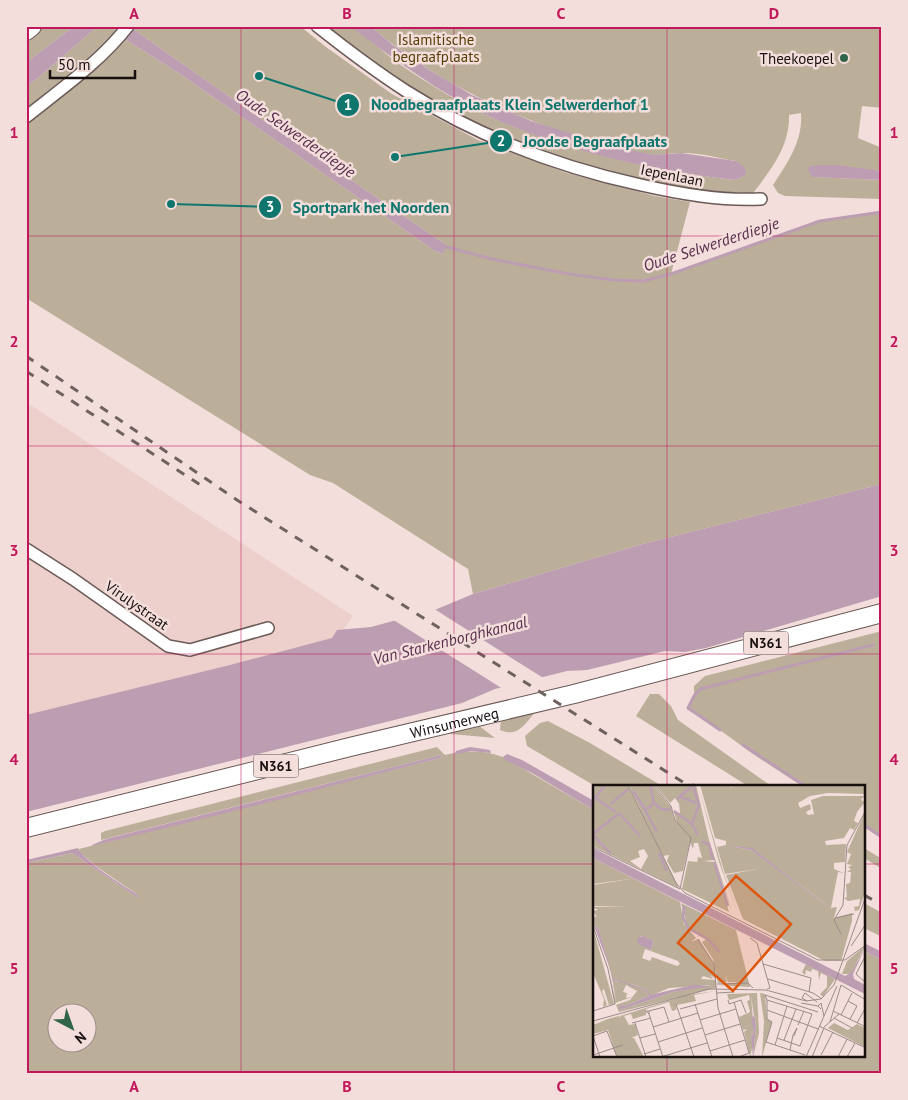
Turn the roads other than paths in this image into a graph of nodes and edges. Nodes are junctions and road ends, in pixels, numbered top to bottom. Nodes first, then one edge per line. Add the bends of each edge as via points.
1 (31, 26) edge
2 (128, 26) edge
3 (317, 26) edge
4 (26, 30) edge
5 (26, 117) edge
6 (762, 199) dead end
7 (26, 549) edge
8 (882, 613) edge
9 (268, 628) dead end
10 (26, 828) edge

1 - 4 highway
2 - 5 street via 116,42
3 - 6 street, Iepenlaan via 407,91 482,132 528,151 621,180 679,193 734,200
7 - 9 street, Virulystraat via 168,646 190,650
8 - 10 main road, Winsumerweg / N361 via 574,694

